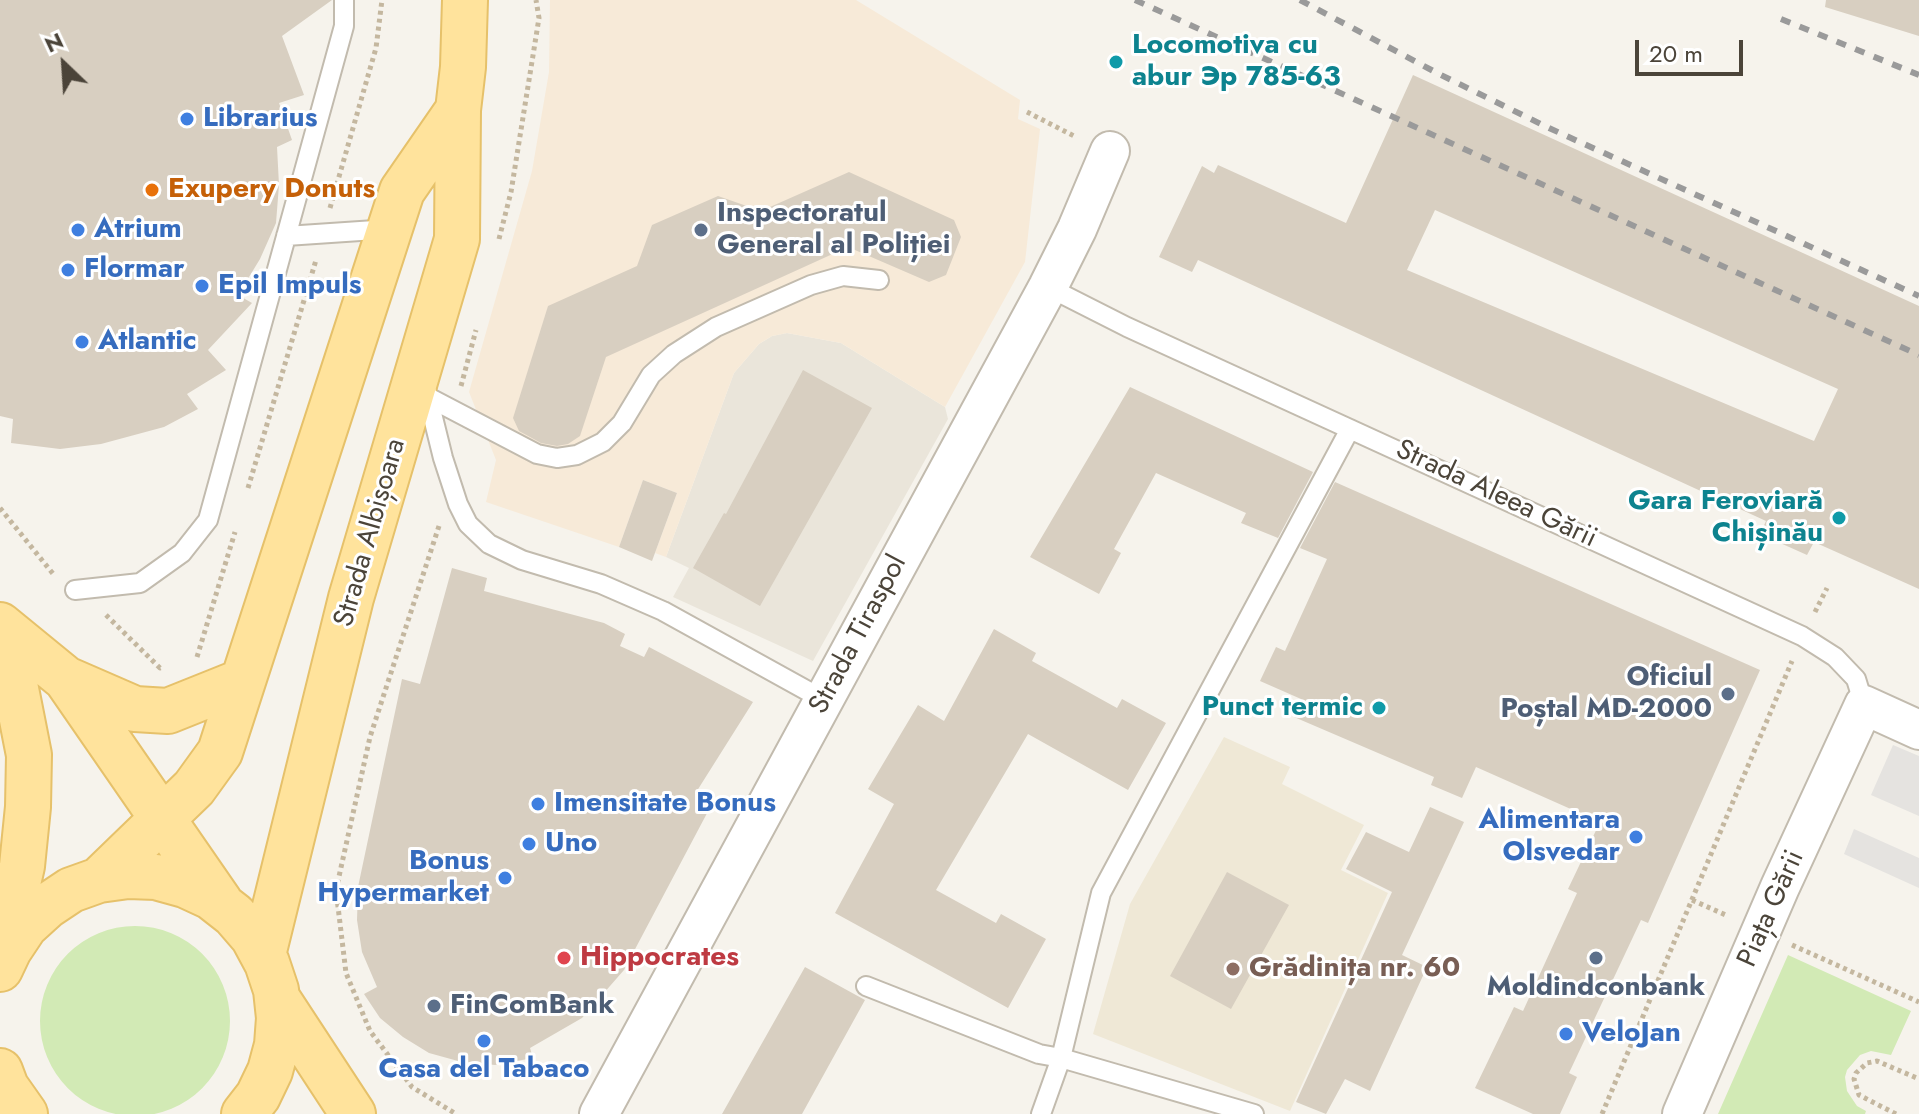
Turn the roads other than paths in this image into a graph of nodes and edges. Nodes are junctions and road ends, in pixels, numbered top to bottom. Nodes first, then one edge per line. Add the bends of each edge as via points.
1 (344, 0) edge
2 (465, 0) edge
3 (458, 110) junction
4 (1110, 151) dead end
5 (390, 229) junction
6 (286, 236) junction
7 (879, 280) dead end
8 (1048, 287) junction
9 (424, 380) junction
10 (1350, 429) junction
11 (75, 590) dead end
12 (0, 625) edge
13 (0, 651) edge
14 (66, 679) junction
15 (243, 681) junction
16 (824, 700) junction
17 (1864, 705) junction
18 (1919, 730) edge
19 (162, 819) junction
20 (99, 880) junction
21 (223, 907) junction
22 (263, 955) junction
23 (0, 967) edge
24 (866, 986) dead end
25 (277, 998) junction
26 (1061, 1058) junction
27 (0, 1071) edge
28 (25, 1114) edge
29 (244, 1114) edge
30 (353, 1114) edge
31 (599, 1114) edge
32 (1041, 1114) edge
33 (1254, 1114) edge
34 (1682, 1114) edge

1 - 6 lane via 344,26
2 - 3 main road, Strada Albișoara
3 - 5 main road, Strada Albișoara via 402,191
3 - 9 main road, Strada Albișoara via 457,239
4 - 8 street, Strada Tiraspol
5 - 6 lane
5 - 15 main road, Strada Albișoara
6 - 11 lane via 208,520 182,553 140,583
7 - 9 lane via 843,276 811,285 716,327 651,375 622,423 603,442 577,455 537,454 455,411
8 - 10 lane, Strada Aleea Gării
8 - 16 street, Strada Tiraspol
9 - 16 lane via 458,504 468,524 489,544 663,611
9 - 22 main road, Strada Albișoara via 351,598
10 - 17 lane, Strada Aleea Gării via 1802,636 1835,657 1856,679
10 - 26 lane via 1101,893
12 - 14 main road
13 - 23 main road via 16,689 29,755 22,866
14 - 15 main road via 135,709 168,711
14 - 19 main road
15 - 19 main road, Strada Albișoara via 220,752
16 - 31 street, Strada Tiraspol
17 - 18 street
17 - 34 street, Piața Gării
19 - 20 main road, Strada Albișoara
19 - 21 main road
20 - 21 main road via 156,877 185,885
20 - 23 main road via 47,906 25,926
21 - 22 main road
22 - 25 main road
24 - 26 lane
25 - 29 main road via 277,1045 270,1071
25 - 30 main road
26 - 32 lane
26 - 33 lane
27 - 28 main road

